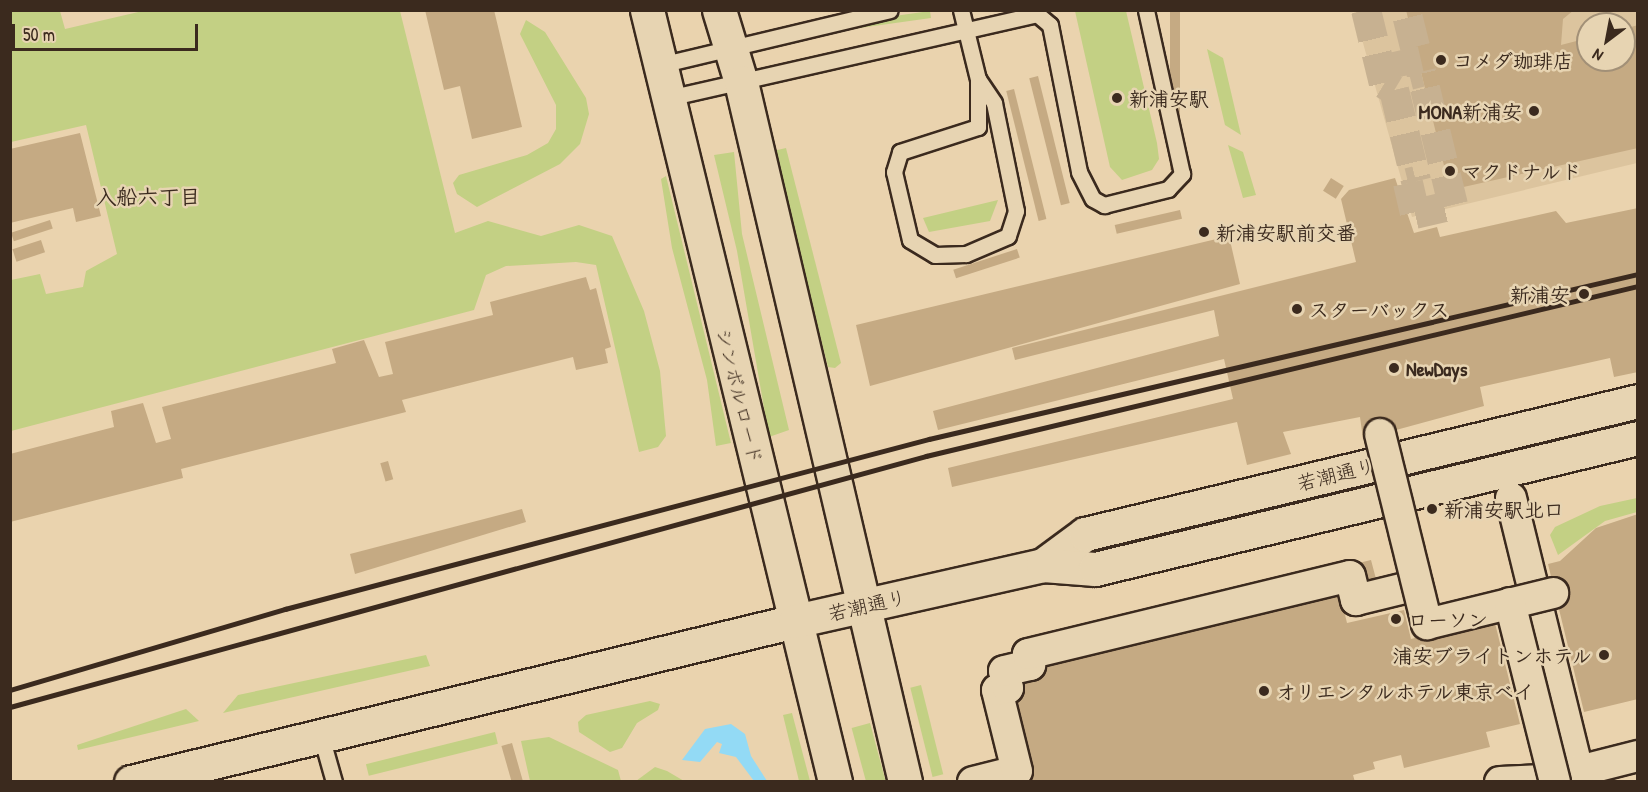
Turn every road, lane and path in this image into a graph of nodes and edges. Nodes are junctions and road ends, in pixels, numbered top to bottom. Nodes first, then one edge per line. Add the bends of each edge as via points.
1 (647, 10) edge
2 (719, 10) edge
3 (890, 10) edge
4 (961, 10) edge
5 (1146, 10) edge
6 (965, 29) junction
7 (729, 48) junction
8 (660, 65) junction
9 (978, 79) junction
10 (741, 82) junction
11 (668, 98) junction
12 (1638, 401) edge
13 (1380, 434) dead end
14 (1638, 438) edge
15 (1511, 498) dead end
16 (1043, 564) junction
17 (1418, 585) junction
18 (1553, 593) dead end
19 (1510, 603) junction
20 (862, 607) junction
21 (795, 621) junction
22 (321, 736) junction
23 (1638, 756) edge
24 (1567, 776) edge
25 (131, 782) edge
26 (334, 782) edge
27 (835, 782) edge
28 (905, 782) edge
29 (973, 782) edge
30 (1500, 782) edge

1 - 8 street, シンボルロード
2 - 7 street
3 - 7 lane
4 - 6 lane
5 - 6 lane via 1182,174 1168,189 1104,205 1093,199 1079,172 1046,17 1026,13
6 - 9 lane
6 - 10 lane
7 - 8 lane
7 - 10 street
8 - 11 street, シンボルロード
9 - 9 lane via 994,103 1016,211 1008,236 966,254 935,255 910,240 894,172 900,152 978,127
10 - 11 lane
10 - 20 street
11 - 21 street, シンボルロード
12 - 16 street, 若潮通り via 1085,534
13 - 17 street, bridge
14 - 16 street, 若潮通り via 1095,569
15 - 24 street
16 - 20 street, 若潮通り
17 - 19 street, bridge via 1427,624
17 - 29 street via 1356,600 1350,576 1028,654 1030,665 1004,671 1008,688 997,690 1017,771
18 - 19 street, bridge
19 - 24 street, bridge
20 - 21 street, 若潮通り
20 - 28 street
21 - 22 street, 若潮通り
21 - 27 street, シンボルロード
22 - 25 street, 若潮通り
22 - 26 lane
23 - 24 street
24 - 30 street

